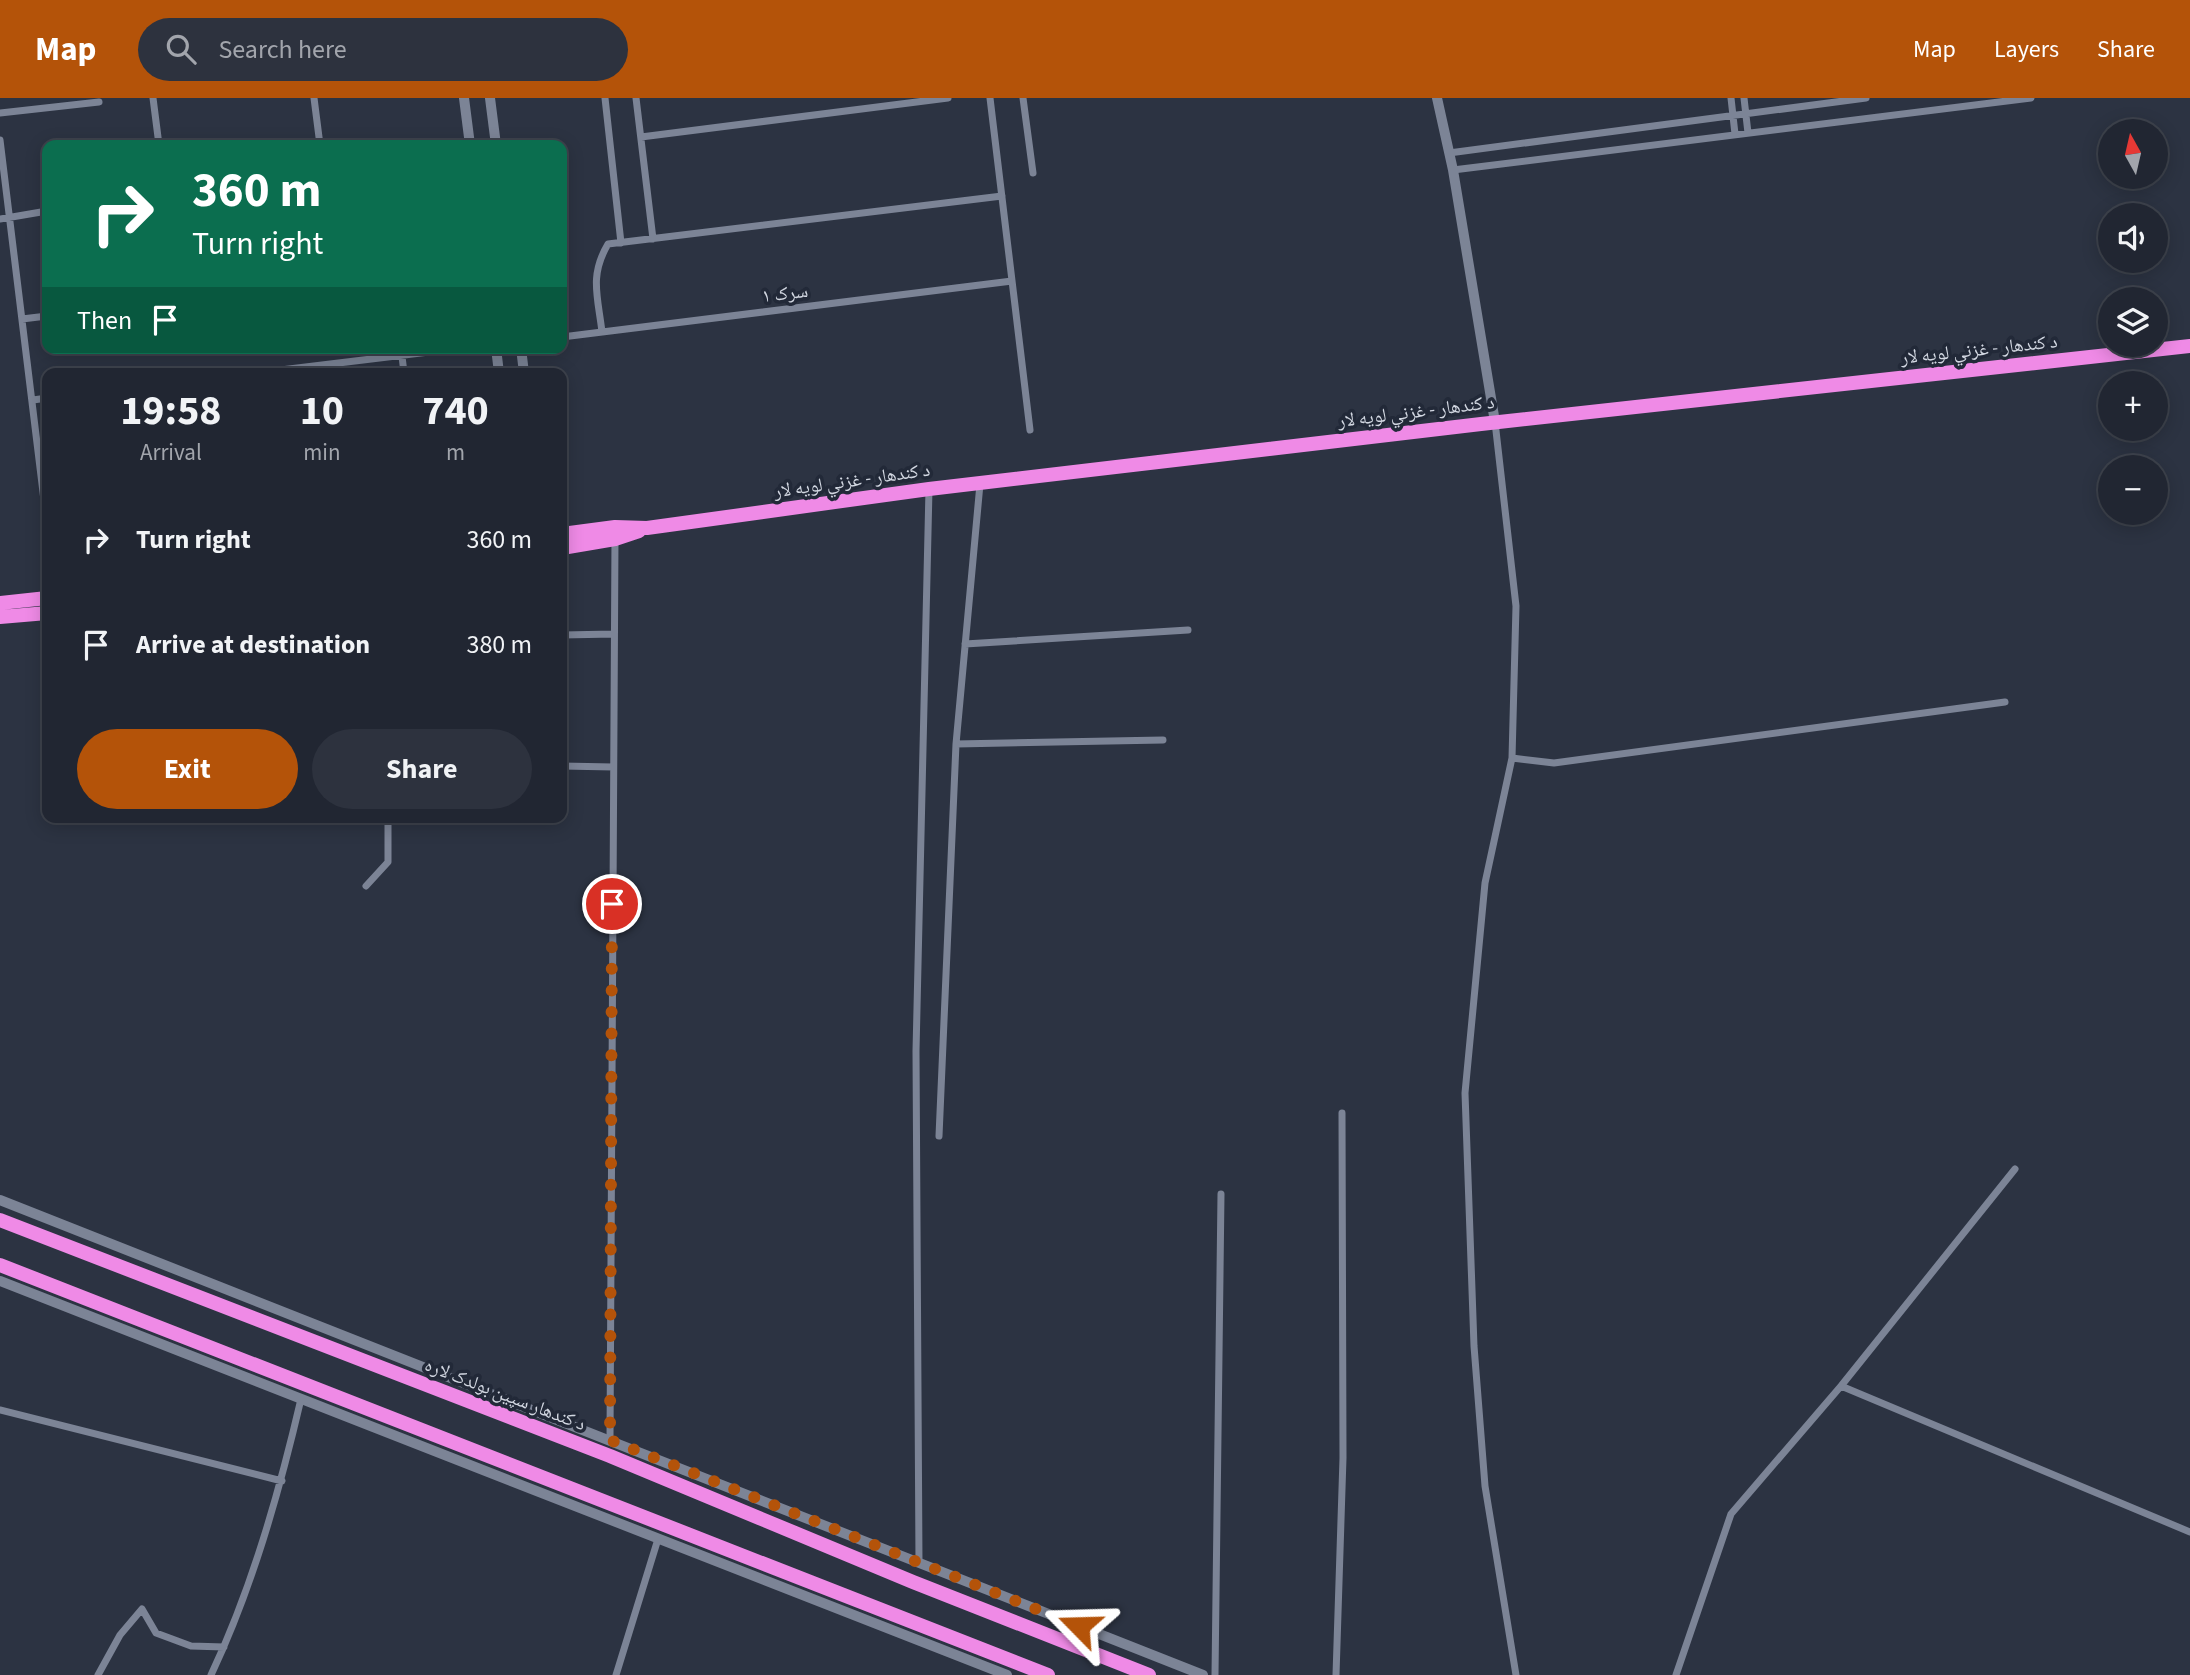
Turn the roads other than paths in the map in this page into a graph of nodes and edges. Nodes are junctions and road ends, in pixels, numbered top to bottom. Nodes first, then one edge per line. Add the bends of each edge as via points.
1 (153, 98) edge
2 (314, 98) edge
3 (464, 98) edge
4 (490, 98) edge
5 (605, 98) edge
6 (636, 98) edge
7 (948, 98) edge
8 (990, 98) edge
9 (1023, 98) edge
10 (1437, 98) edge
11 (1731, 98) edge
12 (1744, 98) edge
13 (1866, 98) edge
14 (2031, 98) edge
15 (99, 102) dead end
16 (0, 113) edge
17 (1746, 113) junction
18 (1733, 115) junction
19 (1748, 133) junction
20 (1735, 134) junction
21 (641, 137) junction
22 (0, 140) edge
23 (158, 140) edge
24 (319, 140) edge
25 (469, 140) edge
26 (495, 140) edge
27 (1449, 153) junction
28 (1453, 170) junction
29 (1033, 173) dead end
30 (1002, 196) junction
31 (42, 212) edge
32 (9, 218) junction
33 (0, 219) edge
34 (653, 239) junction
35 (621, 243) junction
36 (1012, 281) junction
37 (42, 317) edge
38 (22, 319) junction
39 (602, 332) junction
40 (567, 336) edge
41 (2190, 345) edge
42 (388, 354) edge
43 (291, 368) edge
44 (42, 399) edge
45 (33, 400) junction
46 (1495, 422) junction
47 (42, 424) edge
48 (36, 425) junction
49 (1030, 430) dead end
50 (42, 479) edge
51 (980, 484) junction
52 (929, 489) junction
53 (615, 533) junction
54 (567, 534) edge
55 (567, 547) edge
56 (42, 599) edge
57 (0, 603) edge
58 (42, 613) edge
59 (0, 617) edge
60 (1188, 630) dead end
61 (614, 634) junction
62 (567, 635) edge
63 (965, 645) junction
64 (2005, 702) dead end
65 (1163, 740) dead end
66 (956, 744) junction
67 (1512, 758) junction
68 (567, 766) edge
69 (613, 767) junction
70 (388, 823) edge
71 (366, 886) dead end
72 (1342, 1113) dead end
73 (939, 1136) dead end
74 (2015, 1169) dead end
75 (1221, 1194) dead end
76 (0, 1200) edge
77 (0, 1220) edge
78 (0, 1265) edge
79 (0, 1281) edge
80 (1841, 1386) junction
81 (301, 1399) junction
82 (0, 1410) edge
83 (610, 1440) junction
84 (282, 1481) junction
85 (2190, 1532) edge
86 (658, 1539) junction
87 (919, 1563) junction
88 (225, 1647) junction
89 (98, 1675) edge
90 (211, 1675) edge
91 (616, 1675) edge
92 (1007, 1675) edge
93 (1048, 1675) edge
94 (1149, 1675) edge
95 (1203, 1675) edge
96 (1215, 1675) edge
97 (1336, 1675) edge
98 (1516, 1675) edge
99 (1676, 1675) edge

1 - 23 street
2 - 24 street
3 - 25 street
4 - 26 street
5 - 35 street
6 - 21 street
7 - 21 street
8 - 30 street
9 - 29 street
10 - 27 street
11 - 18 street
12 - 17 street
13 - 17 street
14 - 19 street
15 - 16 street
17 - 18 street
17 - 19 street
18 - 20 street
18 - 27 street
19 - 20 street
20 - 28 street
21 - 34 street
22 - 32 street
27 - 28 street
28 - 46 street
30 - 34 street
30 - 36 street
31 - 32 street
32 - 33 street
32 - 38 street
34 - 35 street
35 - 39 street via 608,244 595,277
36 - 39 street, سرک ۱
36 - 49 street
37 - 38 street
38 - 45 street
39 - 40 street, سرک ۱
41 - 46 highway, د کندهار - غزني لويه لار
42 - 43 street
44 - 45 street
45 - 48 street
46 - 51 highway, د کندهار - غزني لويه لار
46 - 67 street via 1516,606
47 - 48 street
48 - 50 street
51 - 52 highway, د کندهار - غزني لويه لار
51 - 63 street
52 - 53 highway, د کندهار - غزني لويه لار
52 - 87 street via 916,1051
53 - 54 highway, د کندهار - غزني لويه لار
53 - 55 highway, د کندهار - غزني لويه لار
53 - 61 street
56 - 57 highway
58 - 59 highway
60 - 63 street
61 - 62 street
61 - 69 street
63 - 66 street
64 - 67 street via 1554,764
65 - 66 street
66 - 73 street
67 - 98 street via 1485,883 1465,1093 1474,1346 1485,1486
68 - 69 street
69 - 83 street
70 - 71 street via 388,862
72 - 97 street via 1343,1458
74 - 80 street
75 - 96 street
76 - 83 street
77 - 94 highway, د کندهار سپین بولدک لاره via 610,1456
78 - 93 highway
79 - 81 street
80 - 85 street
80 - 99 street via 1731,1514
81 - 84 street
81 - 86 street
82 - 84 street
83 - 87 street
84 - 88 street
86 - 91 street
86 - 92 street
87 - 95 street
88 - 89 street via 191,1646 156,1633 142,1609 120,1635
88 - 90 street

